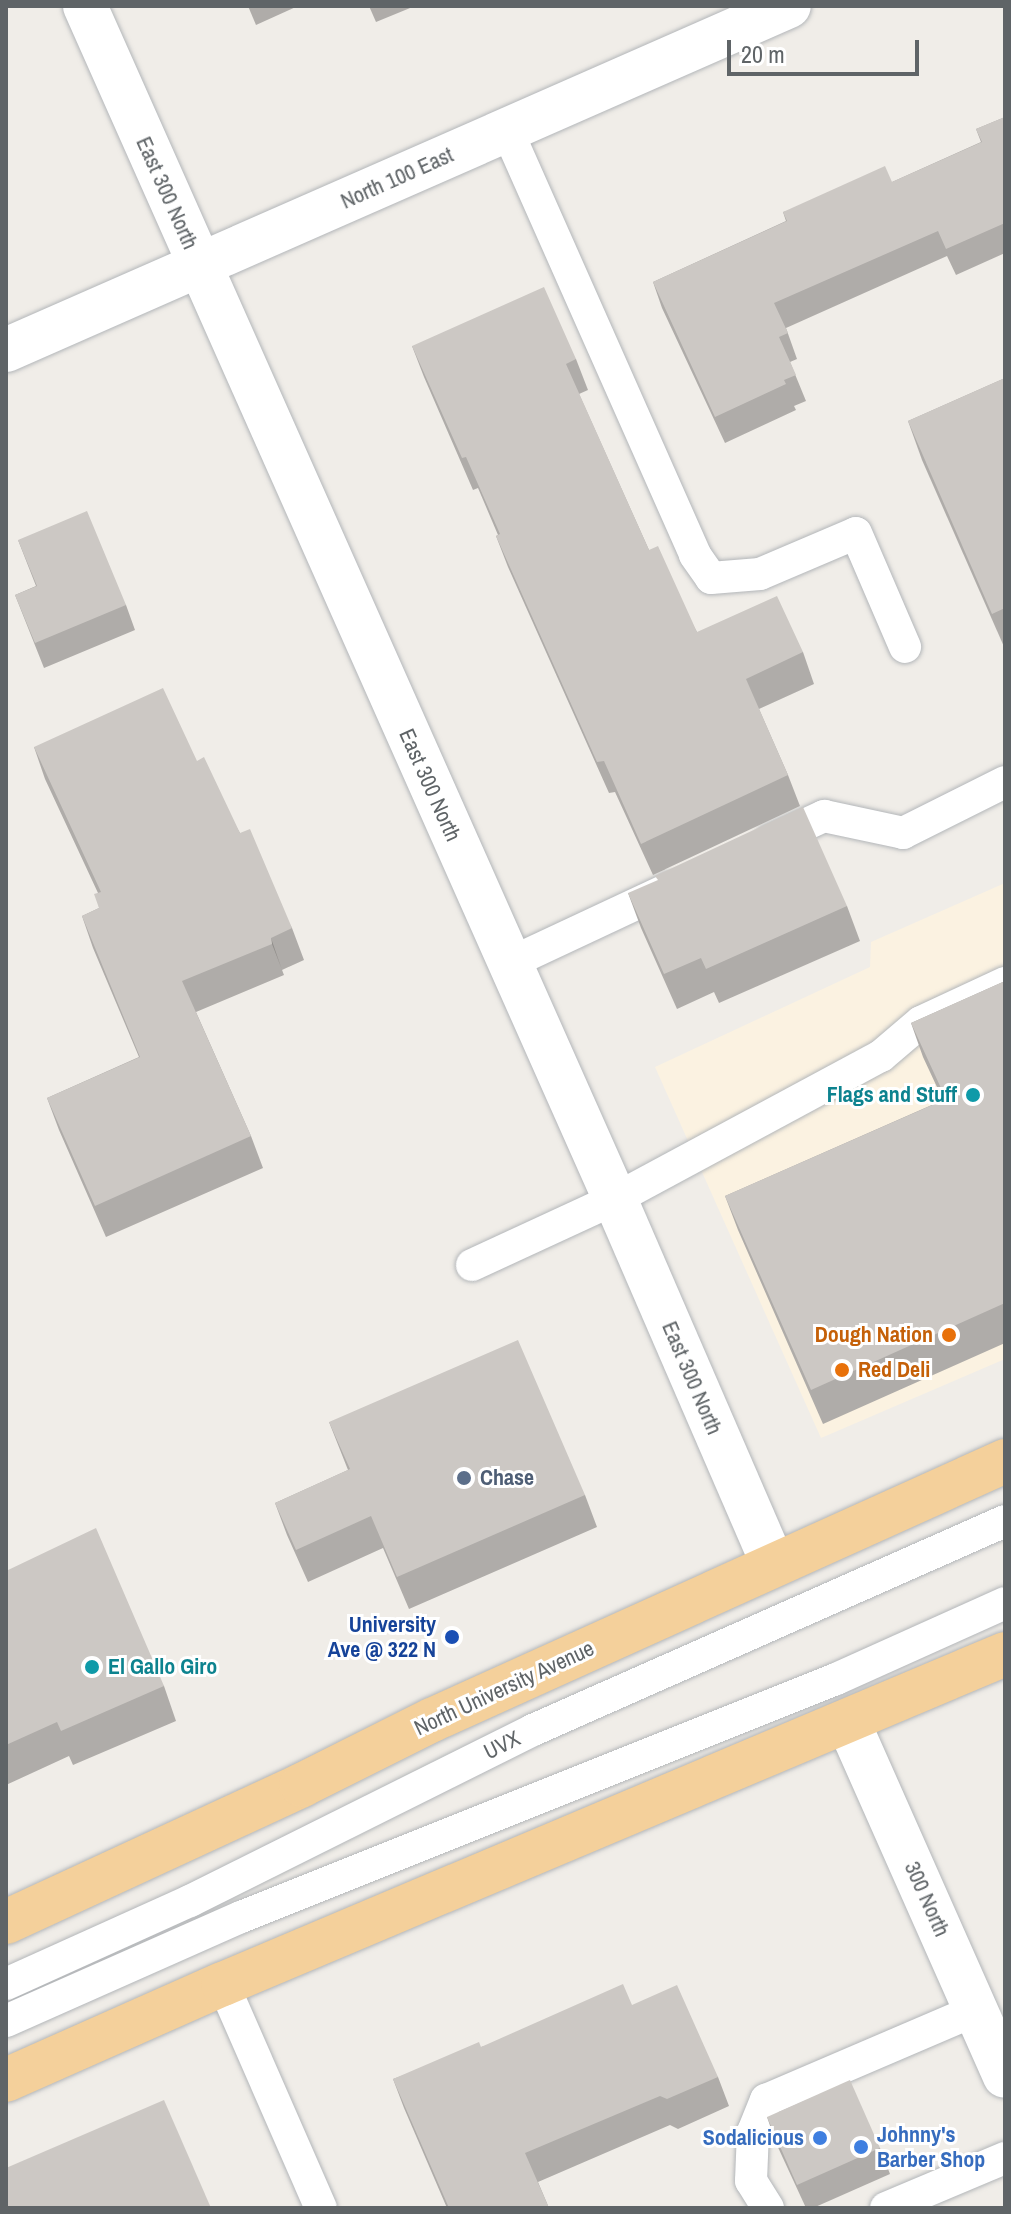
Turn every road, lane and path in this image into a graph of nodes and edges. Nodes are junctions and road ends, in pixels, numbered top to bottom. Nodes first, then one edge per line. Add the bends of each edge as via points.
1 (85, 6) edge
2 (789, 6) edge
3 (507, 130) junction
4 (198, 266) junction
5 (6, 350) edge
6 (905, 647) dead end
7 (1005, 782) edge
8 (739, 855) edge
9 (696, 875) edge
10 (510, 963) junction
11 (1005, 983) edge
12 (615, 1199) junction
13 (472, 1265) dead end
14 (1005, 1461) edge
15 (1005, 1521) edge
16 (773, 1564) junction
17 (1005, 1603) edge
18 (1005, 1654) edge
19 (848, 1722) junction
20 (6, 1922) edge
21 (6, 1984) edge
22 (223, 1984) junction
23 (976, 2010) junction
24 (6, 2021) edge
25 (1005, 2076) edge
26 (6, 2080) edge
27 (1005, 2158) edge
28 (321, 2208) edge
29 (768, 2208) edge
30 (886, 2208) edge

1 - 4 street, East 300 North
2 - 3 street, North 100 East
3 - 4 street, North 100 East
3 - 6 lane via 695,555 711,578 760,574 856,533
4 - 5 street, North 100 East
4 - 10 street, East 300 North
7 - 8 lane via 903,833 824,816
9 - 10 lane
10 - 12 street, East 300 North
11 - 12 lane via 921,1022 881,1056
12 - 13 lane
12 - 16 street, East 300 North
14 - 16 highway, North University Avenue
15 - 21 lane, UVX via 533,1730 190,1901
16 - 20 highway, North University Avenue
17 - 24 lane via 836,1679 241,1917
18 - 19 highway
19 - 22 highway
19 - 23 street, 300 North
22 - 26 highway
22 - 28 lane
23 - 25 street, 300 North
23 - 29 lane via 766,2100 753,2132 751,2181
27 - 30 lane

